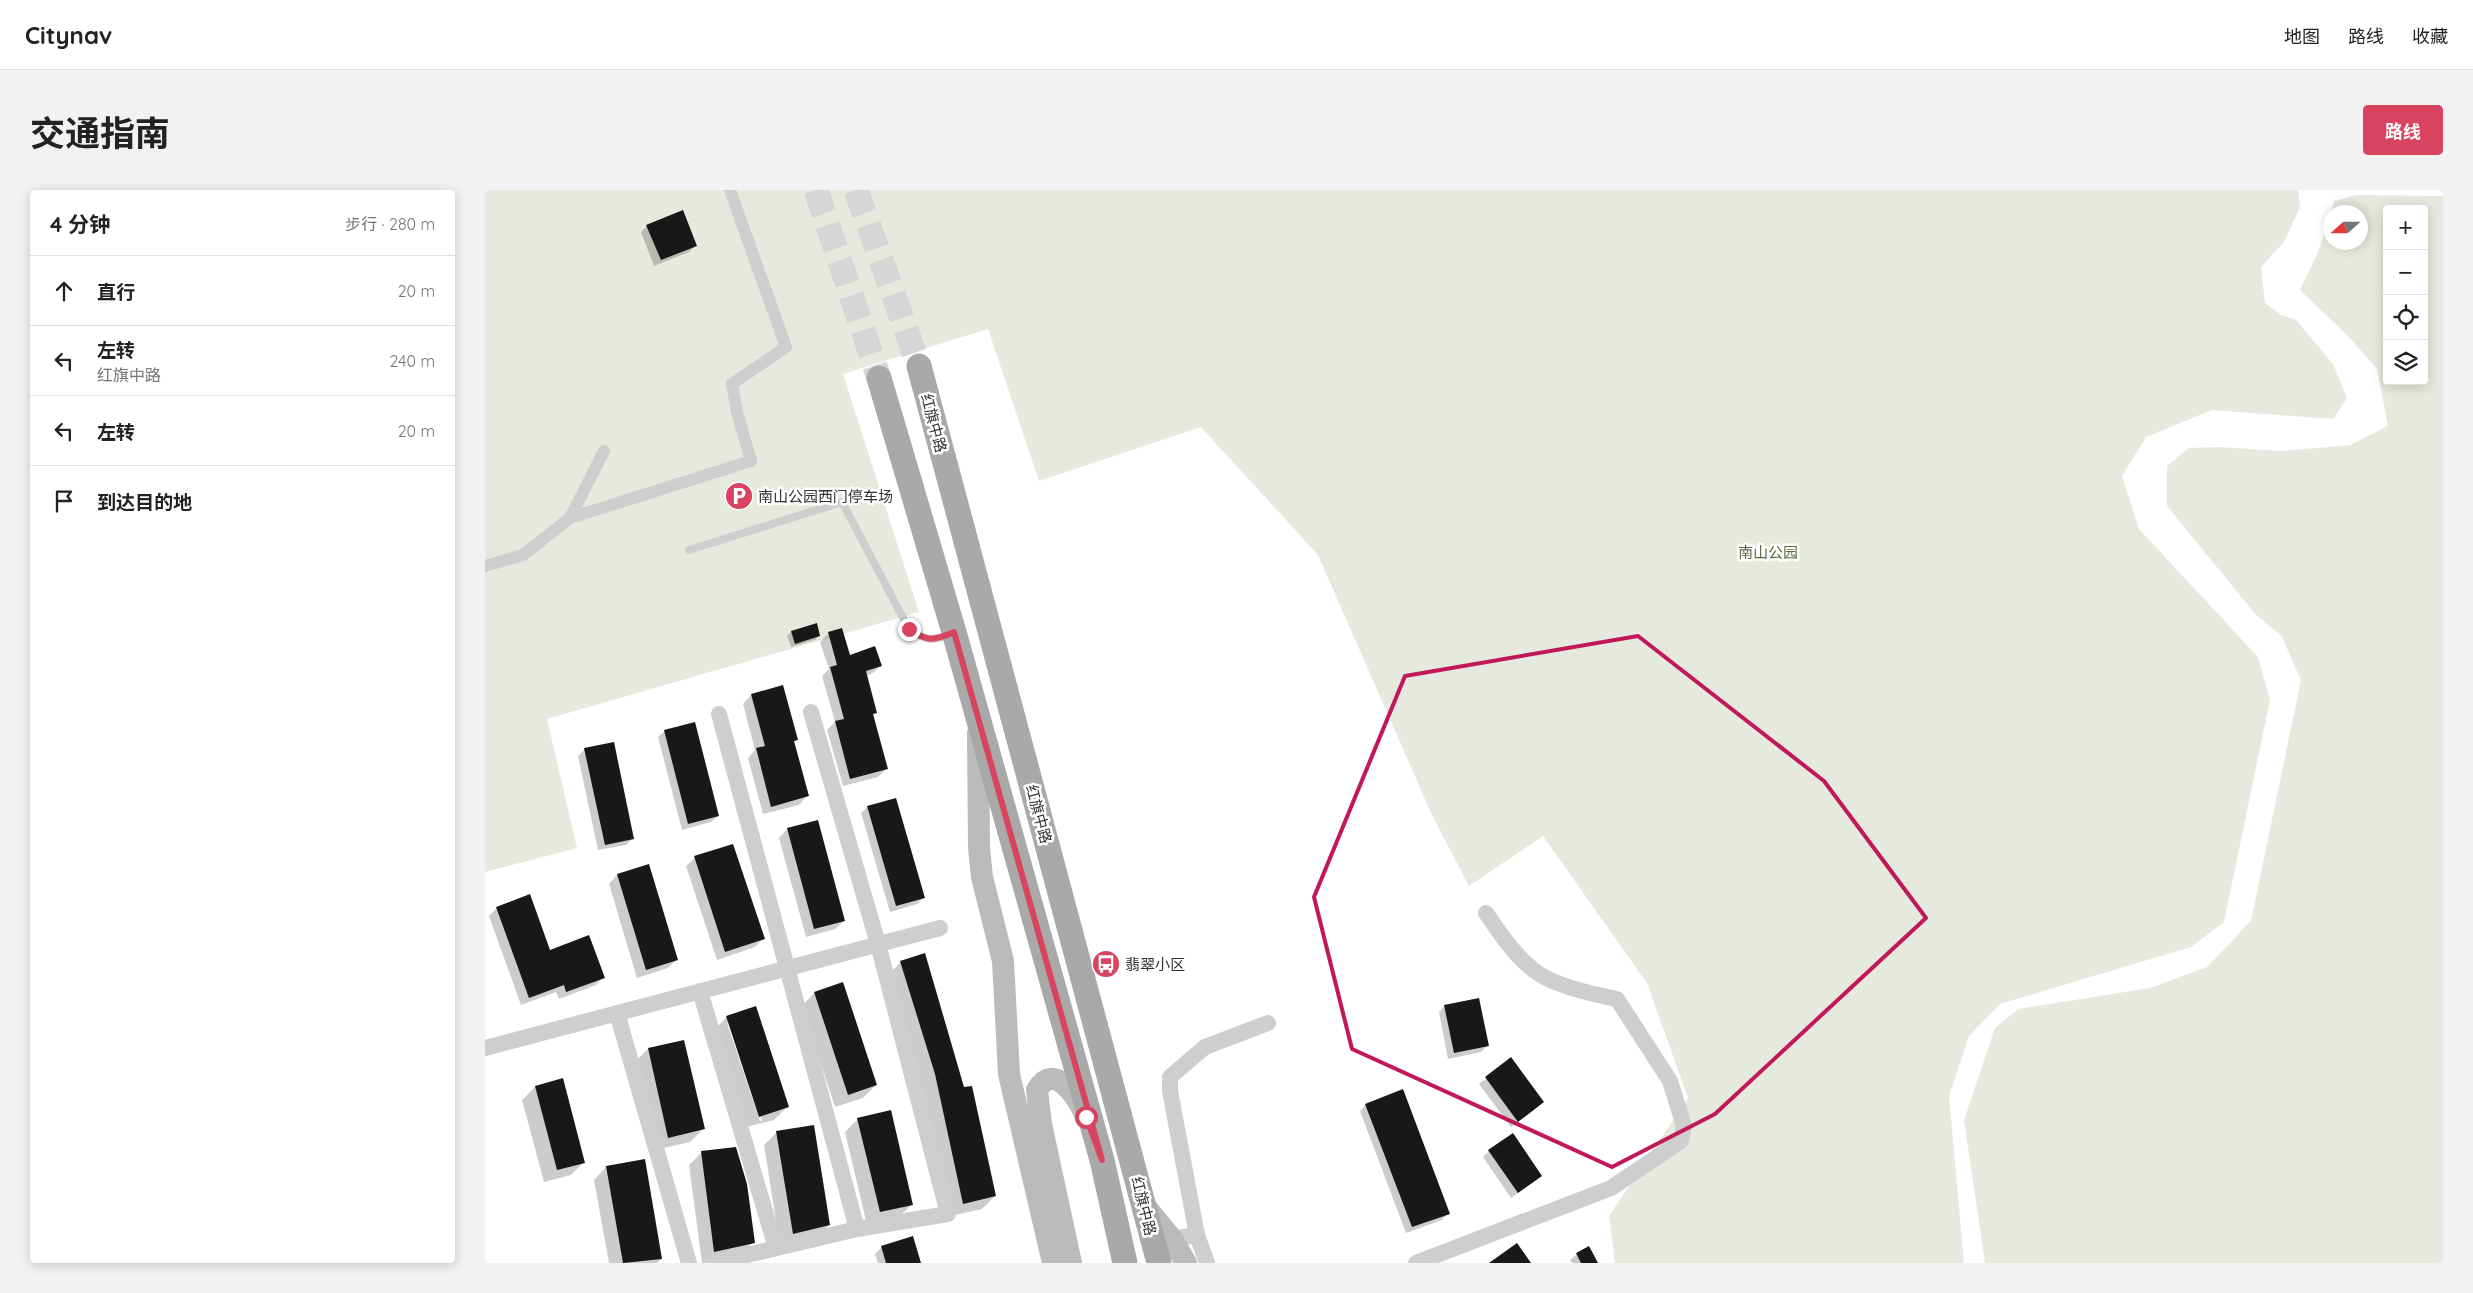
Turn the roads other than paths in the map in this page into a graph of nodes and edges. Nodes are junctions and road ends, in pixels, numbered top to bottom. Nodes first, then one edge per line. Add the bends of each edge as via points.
1 (730, 190) edge
2 (919, 366) tunnel mouth
3 (879, 378) tunnel mouth
4 (604, 451) dead end
5 (571, 518) junction
6 (689, 550) dead end
7 (485, 566) edge
8 (954, 632) junction
9 (811, 712) dead end
10 (719, 714) dead end
11 (977, 719) junction
12 (1486, 912) dead end
13 (940, 928) dead end
14 (878, 944) junction
15 (788, 968) junction
16 (700, 991) junction
17 (617, 1012) junction
18 (1268, 1023) dead end
19 (485, 1048) edge
20 (1102, 1160) junction
21 (1144, 1205) junction
22 (857, 1229) junction
23 (1197, 1235) junction
24 (1173, 1239) junction
25 (776, 1248) junction
26 (689, 1263) edge
27 (713, 1263) edge
28 (1053, 1263) edge
29 (1071, 1263) edge
30 (1125, 1263) edge
31 (1159, 1263) edge
32 (1186, 1263) edge
33 (1207, 1263) edge
34 (1416, 1263) edge

1 - 5 street via 786,346 732,384 751,461
2 - 21 main road, 红旗中路
3 - 8 main road, 红旗中路
4 - 5 street
5 - 7 street via 523,555
6 - 8 lane via 842,502 909,629 923,639 939,639
8 - 11 main road, 红旗中路
9 - 14 street
10 - 15 street
11 - 20 main road, 红旗中路
11 - 28 main road via 979,847 982,877 1003,961 1009,1074
12 - 34 street via 1504,940 1531,969 1579,991 1617,999 1670,1081 1684,1126 1681,1141 1611,1188
13 - 14 street
14 - 15 street
14 - 22 street via 947,1214
15 - 16 street
15 - 22 street
16 - 17 street
16 - 25 street
17 - 19 street
17 - 26 street
18 - 23 street via 1205,1047 1170,1077
20 - 29 main road via 1075,1094 1060,1081 1050,1080 1041,1084 1037,1090 1037,1107
20 - 30 main road, 红旗中路
21 - 24 main road
21 - 31 main road, 红旗中路
22 - 25 street
23 - 24 street
23 - 33 street
24 - 32 main road
25 - 27 street

